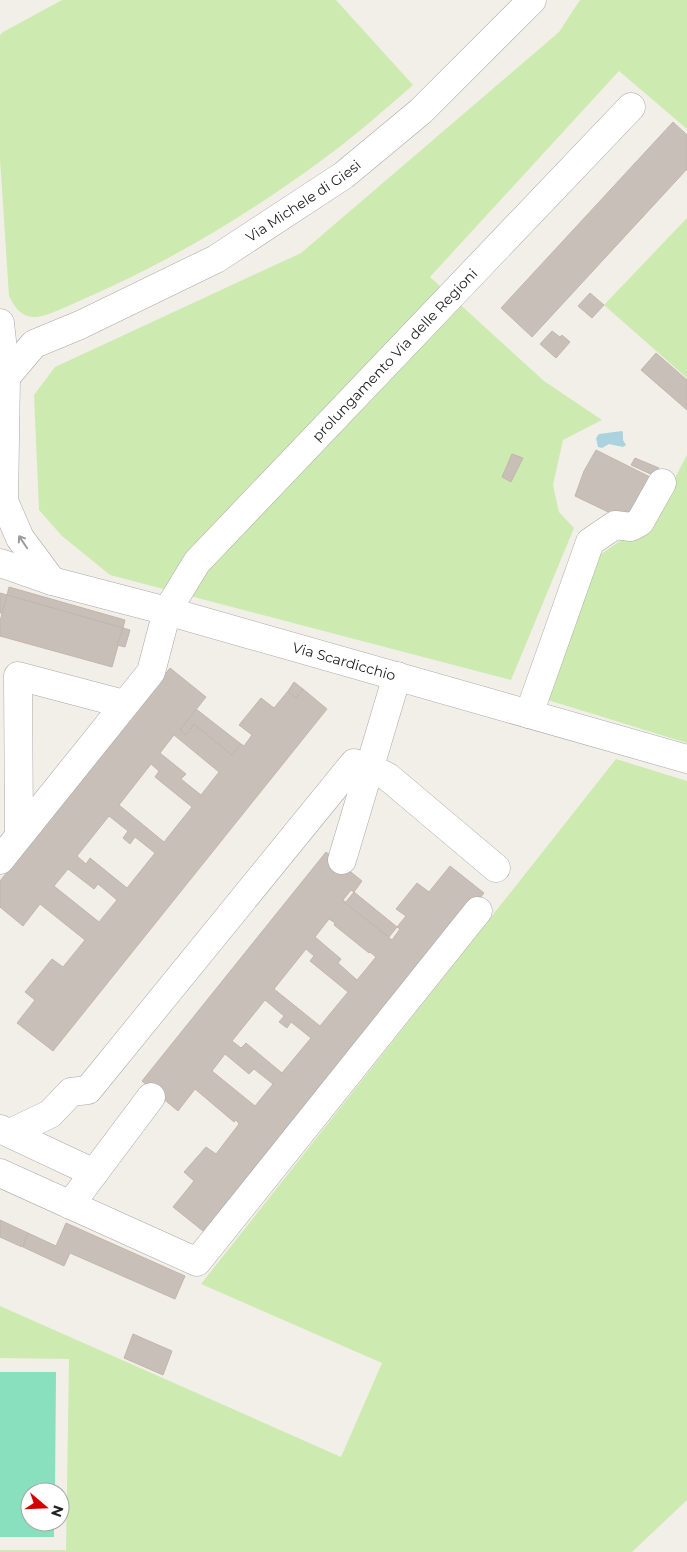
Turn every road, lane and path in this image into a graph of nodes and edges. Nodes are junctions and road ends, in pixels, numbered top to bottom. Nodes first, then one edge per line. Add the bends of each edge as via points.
1 (532, 0) edge
2 (631, 107) dead end
3 (0, 323) edge
4 (34, 344) junction
5 (6, 377) junction
6 (662, 483) dead end
7 (2, 506) edge
8 (0, 563) edge
9 (52, 581) junction
10 (167, 611) junction
11 (397, 676) junction
12 (124, 704) junction
13 (529, 714) junction
14 (687, 758) edge
15 (370, 768) junction
16 (19, 835) junction
17 (0, 860) edge
18 (342, 860) dead end
19 (496, 868) dead end
20 (478, 911) dead end
21 (151, 1097) dead end
22 (5, 1131) edge
23 (0, 1173) edge
24 (94, 1173) junction
25 (70, 1205) junction

1 - 4 street, Via Michele di Giesi via 421,111 344,175 216,259
2 - 10 street, prolungamento Via delle Regioni via 197,562
3 - 4 street
3 - 5 street
4 - 5 street
5 - 7 street
6 - 13 street via 640,522 631,527 615,524 590,542
9 -> 7 street via 20,538
8 - 9 street, Via Scardicchio
9 - 10 street, Via Scardicchio
10 - 11 street, Via Scardicchio
10 - 12 street, prolungamento Via delle Regioni via 152,672
11 - 13 street, Via Scardicchio
11 - 15 street
12 - 16 street, prolungamento Via delle Regioni
12 - 16 street via 18,676
13 - 14 street, Via Scardicchio
15 - 18 street
15 - 19 street via 388,777
15 - 22 street via 354,763 88,1090 71,1092 50,1114
16 - 17 street, prolungamento Via delle Regioni
20 - 25 street via 197,1262
21 - 24 street
22 - 24 street
23 - 25 street
24 - 25 street

